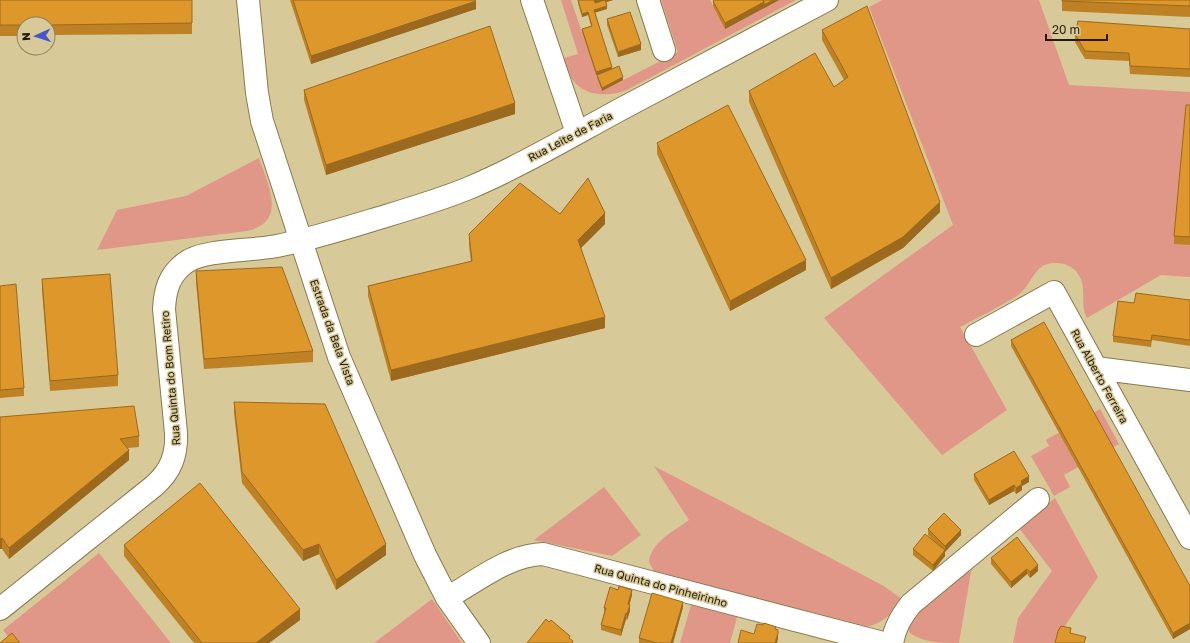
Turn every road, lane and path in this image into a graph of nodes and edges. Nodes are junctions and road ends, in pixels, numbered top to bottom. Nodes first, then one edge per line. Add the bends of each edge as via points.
1 (248, 0) edge
2 (532, 0) edge
3 (648, 0) edge
4 (827, 0) edge
5 (664, 50) dead end
6 (577, 133) junction
7 (300, 240) junction
8 (976, 335) dead end
9 (1096, 368) junction
10 (1190, 380) edge
11 (1038, 499) dead end
12 (1190, 538) edge
13 (448, 598) junction
14 (0, 609) edge
15 (479, 643) edge
16 (883, 643) edge
17 (892, 643) edge

1 - 7 street, Estrada da Bela Vista via 262,121
2 - 6 street
3 - 5 street
4 - 6 street, Rua Leite de Faria
6 - 7 street, Rua Leite de Faria via 469,187 385,216
7 - 13 street, Estrada da Bela Vista via 339,357 425,555
7 - 14 street, Rua Quinta do Bom Retiro via 256,250 194,257 177,270 164,294 177,446 170,469 154,486
8 - 9 street, Rua Alberto Ferreira via 1054,292
9 - 10 street
9 - 12 street, Rua Alberto Ferreira
11 - 17 street via 911,604 901,616
13 - 15 street, Estrada da Bela Vista
13 - 16 street, Rua Quinta do Pinheirinho via 512,560 531,554 543,554

